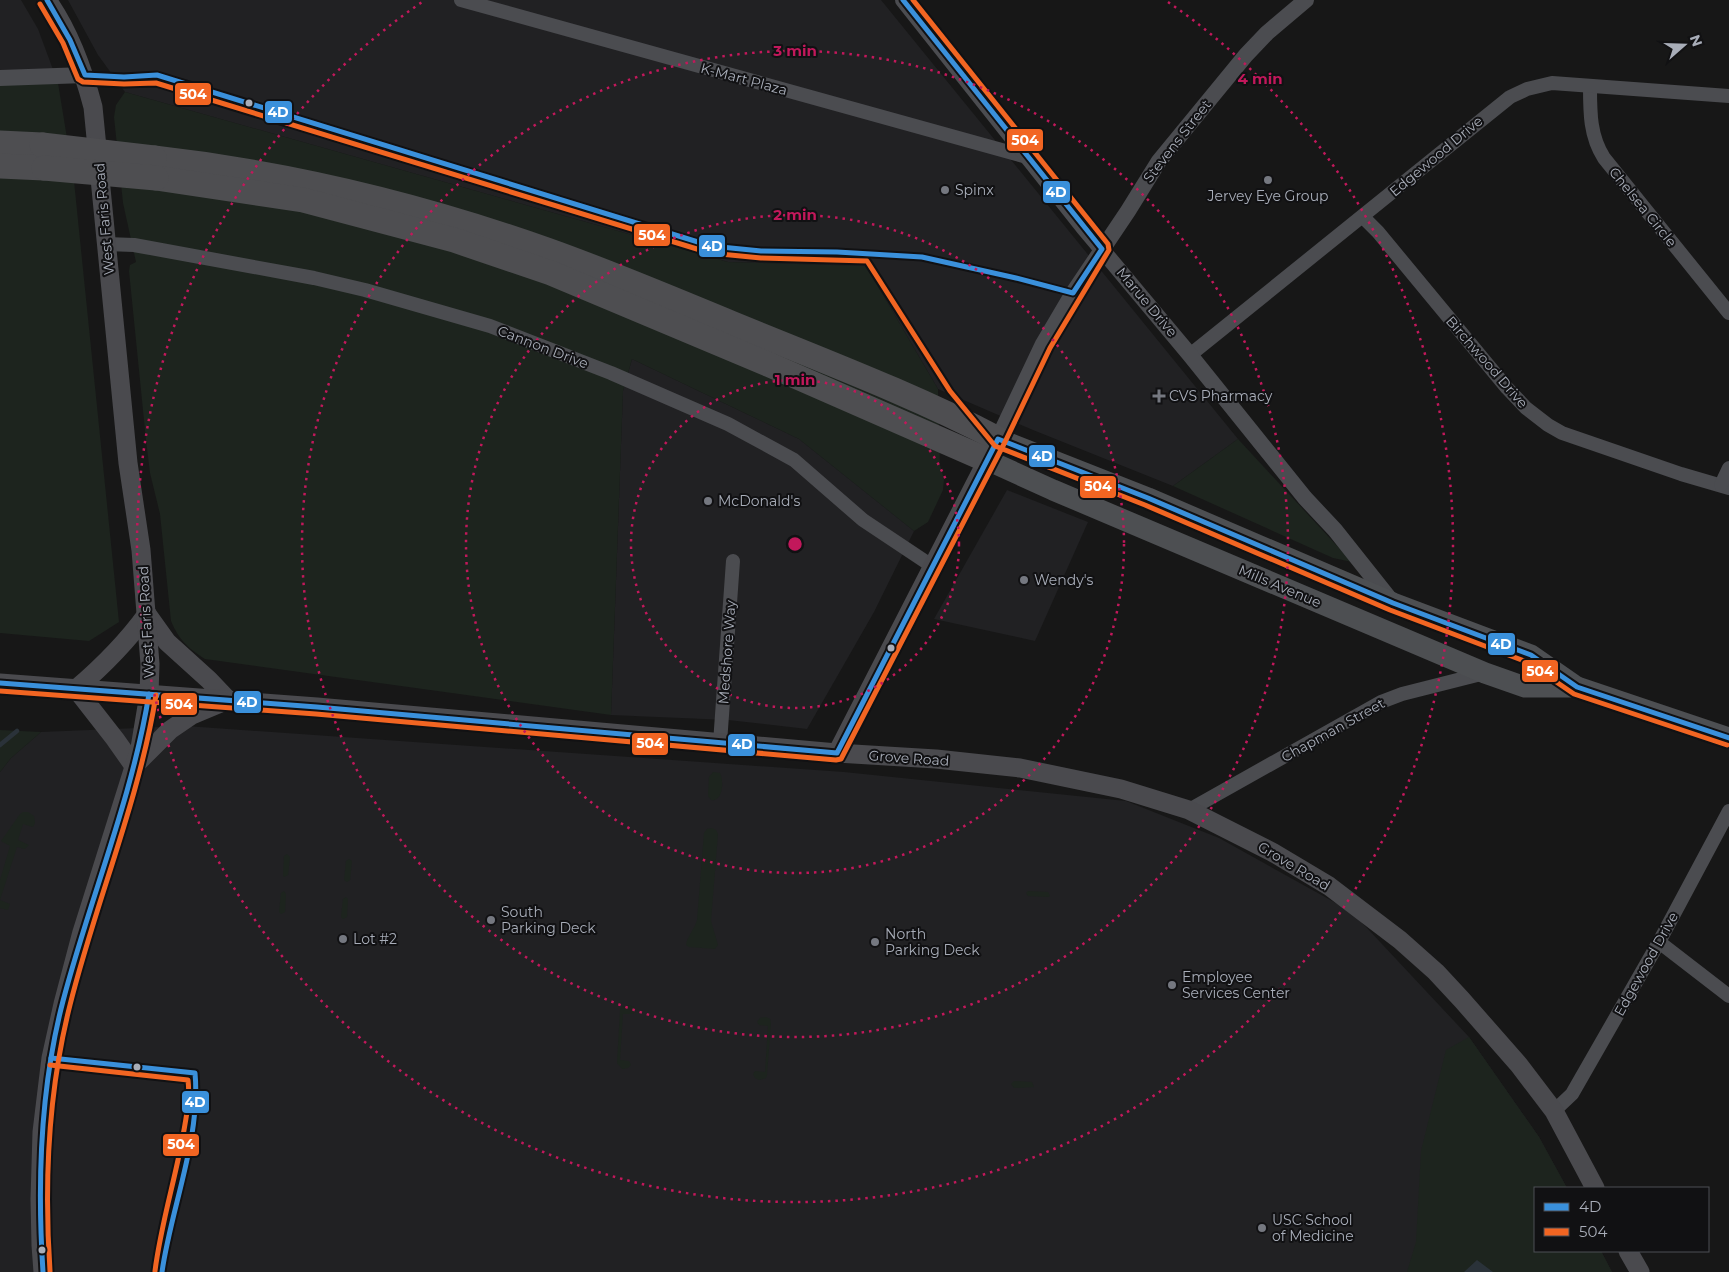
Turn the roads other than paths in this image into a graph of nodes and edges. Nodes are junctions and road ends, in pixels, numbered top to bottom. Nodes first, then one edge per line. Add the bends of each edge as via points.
1 (47, 0) edge
2 (462, 0) edge
3 (903, 0) edge
4 (1306, 0) edge
5 (84, 75) junction
6 (0, 78) edge
7 (1590, 87) junction
8 (1729, 96) edge
9 (0, 143) edge
10 (43, 156) junction
11 (1027, 156) junction
12 (0, 166) edge
13 (1363, 217) junction
14 (106, 244) junction
15 (1102, 249) junction
16 (1729, 313) edge
17 (1190, 355) junction
18 (993, 450) junction
19 (1729, 468) edge
20 (1725, 487) edge
21 (733, 561) dead end
22 (932, 566) junction
23 (1393, 603) junction
24 (147, 614) junction
25 (1486, 673) junction
26 (0, 683) edge
27 (1578, 686) junction
28 (76, 689) junction
29 (149, 694) junction
30 (228, 700) junction
31 (1729, 738) edge
32 (720, 742) junction
33 (837, 753) junction
34 (134, 766) junction
35 (1189, 810) junction
36 (1729, 810) edge
37 (1659, 942) junction
38 (1729, 996) edge
39 (1554, 1111) junction
40 (1594, 1187) edge
41 (1629, 1252) edge
42 (43, 1272) edge
43 (1640, 1272) edge

1 - 5 main road, West Faris Road via 70,40
2 - 11 street, K-Mart Plaza
3 - 11 street, Marue Drive
4 - 15 street, Stevens Street via 1246,55 1165,153
5 - 6 street
5 - 14 main road, West Faris Road via 93,107
7 - 8 street, Edgewood Drive
7 - 13 street, Edgewood Drive via 1552,83 1510,97
7 - 16 street, Chelsea Circle via 1590,123 1599,150
9 - 10 highway
10 - 12 highway
10 - 18 highway, bridge via 155,168 377,218 472,246 560,277 770,365
11 - 15 street, Marue Drive
13 - 17 street, Edgewood Drive
13 - 20 street, Birchwood Drive via 1507,388 1537,417 1562,433
14 - 22 street, Cannon Drive via 134,245 365,290 490,326 611,373 728,424 794,460 863,520
14 - 24 main road, West Faris Road
15 - 17 street, Marue Drive
15 - 18 street, Stevens Street via 1044,344
17 - 23 street, Marue Drive
18 - 22 main road
18 - 23 main road, Mills Avenue via 1148,498
18 - 25 main road, Mills Avenue via 1053,490
19 - 20 street
21 - 32 street, Medshore Way
22 - 33 main road
23 - 27 main road, Mills Avenue via 1532,655
24 - 28 main road via 126,642
24 - 29 main road, West Faris Road
24 - 30 main road via 167,642
25 - 27 main road, Mills Avenue via 1525,687
25 - 35 street, Chapman Street via 1381,702
26 - 28 main road, Grove Road
27 - 31 main road, Mills Avenue
28 - 29 main road, Grove Road
28 - 34 main road
29 - 30 main road, Grove Road
29 - 34 main road, West Faris Road
30 - 32 main road, Grove Road
30 - 34 main road via 192,715 170,730
32 - 33 main road, Grove Road
33 - 35 main road, Grove Road via 1020,768 1121,789
34 - 42 main road, West Faris Road via 82,932 51,1058 42,1142
35 - 39 main road, Grove Road via 1272,852 1329,886 1400,940 1462,1000
36 - 37 street, Edgewood Drive
37 - 38 street
37 - 39 street, Edgewood Drive via 1572,1094
39 - 40 main road, Grove Road
41 - 43 main road

